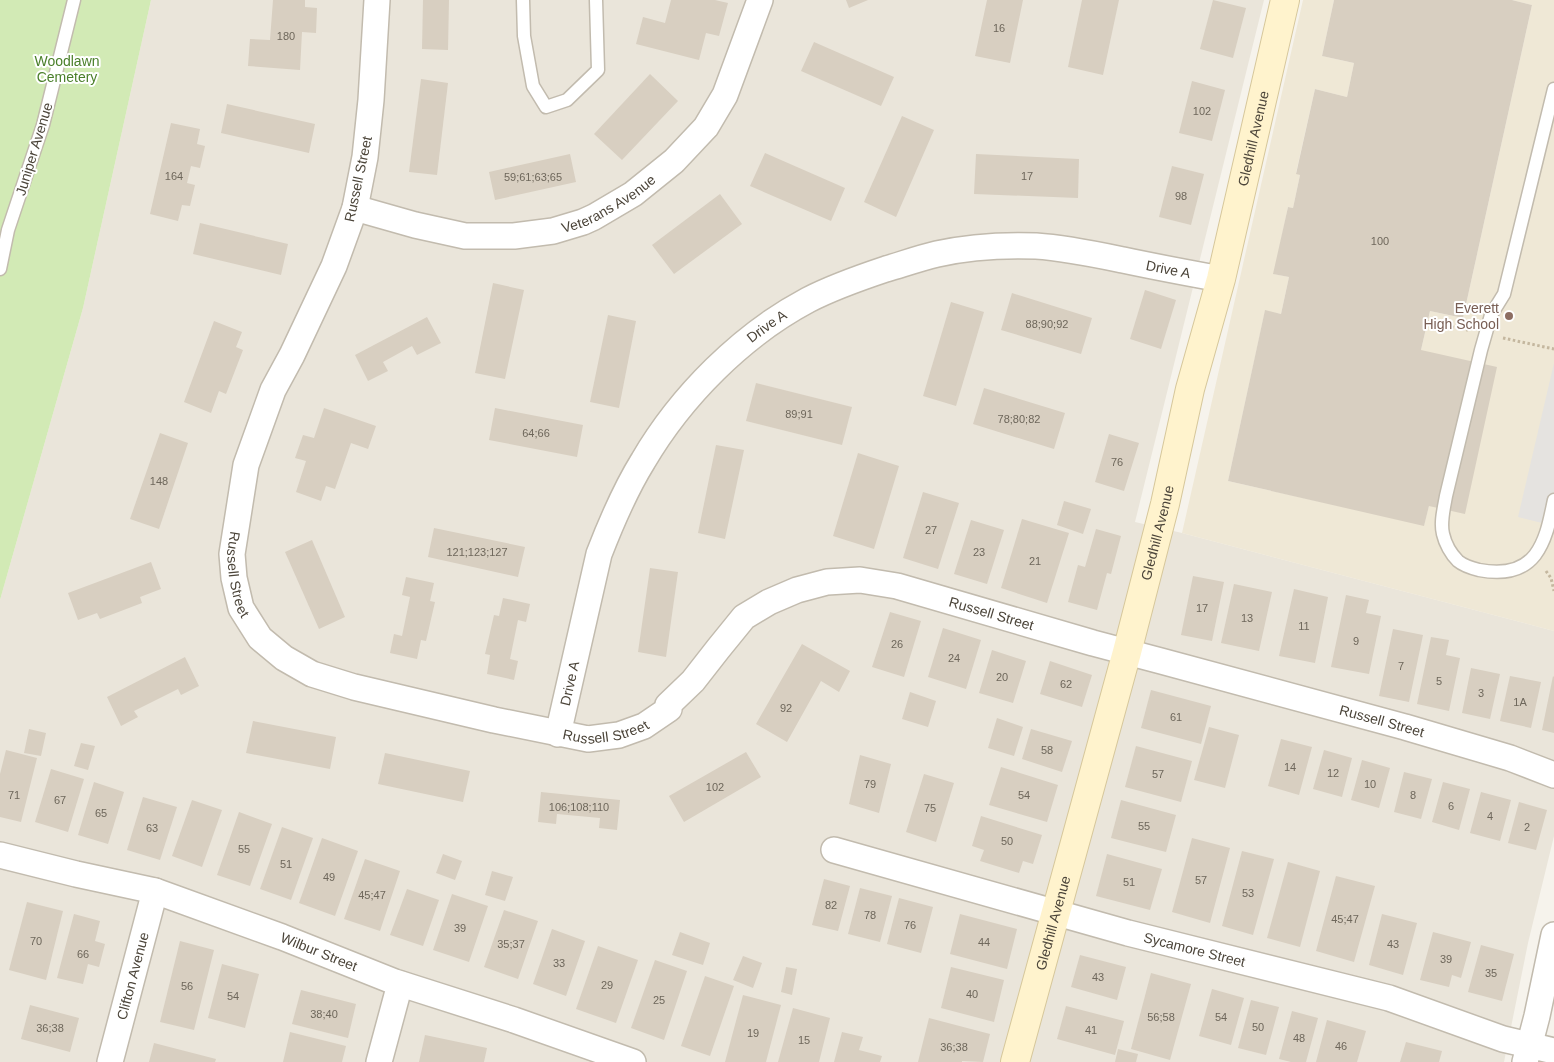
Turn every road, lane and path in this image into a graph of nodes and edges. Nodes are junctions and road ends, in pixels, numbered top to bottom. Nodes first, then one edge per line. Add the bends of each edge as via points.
1 (74, 0) edge
2 (377, 0) edge
3 (523, 0) edge
4 (596, 0) edge
5 (760, 0) edge
6 (1285, 0) edge
7 (1554, 89) edge
8 (355, 208) junction
9 (0, 269) edge
10 (1221, 279) junction
11 (1516, 340) dead end
12 (1554, 349) edge
13 (1554, 500) edge
14 (1127, 652) junction
15 (558, 734) junction
16 (1554, 775) edge
17 (834, 850) dead end
18 (0, 855) edge
19 (155, 890) junction
20 (1056, 913) junction
21 (1554, 935) edge
22 (400, 984) junction
23 (1554, 1051) edge
24 (1527, 1054) edge
25 (110, 1062) edge
26 (380, 1062) edge
27 (633, 1062) edge
28 (1016, 1062) edge

1 - 9 lane, Juniper Avenue via 43,125 8,230
2 - 8 street, Russell Street via 365,157
3 - 4 lane via 524,36 533,86 546,107 567,100 598,70
5 - 8 street, Veterans Avenue via 725,95 706,127 674,161 633,194 594,217 554,231 514,236 465,236
6 - 10 street, Gledhill Avenue
7 - 13 lane via 1504,294 1491,315 1481,350 1446,496 1443,534 1452,553 1469,568 1497,573 1510,571 1528,562 1540,546
8 - 15 street, Russell Street via 334,266 273,390 246,465 232,554 241,608 260,638 284,658 312,674 354,687
10 - 14 street, Gledhill Avenue via 1190,389
10 - 15 street, Drive A via 1067,249 1035,246 968,250 930,256 848,282 808,300 774,321 734,351 694,391 632,480 599,554
11 - 12 path
14 - 15 street, Russell Street via 897,586 860,580 827,582 769,602 744,618 693,682 668,705 669,708 644,726 619,735 588,739
14 - 16 street, Russell Street via 1510,758
14 - 20 street, Gledhill Avenue
17 - 20 street, Sycamore Street
18 - 19 street, Wilbur Street
19 - 22 street, Wilbur Street
19 - 25 street, Clifton Avenue
20 - 24 street, Sycamore Street via 1389,998 1504,1039
20 - 28 street, Gledhill Avenue
21 - 24 street
22 - 26 street
22 - 27 street, Wilbur Street
23 - 24 street, Sycamore Street

